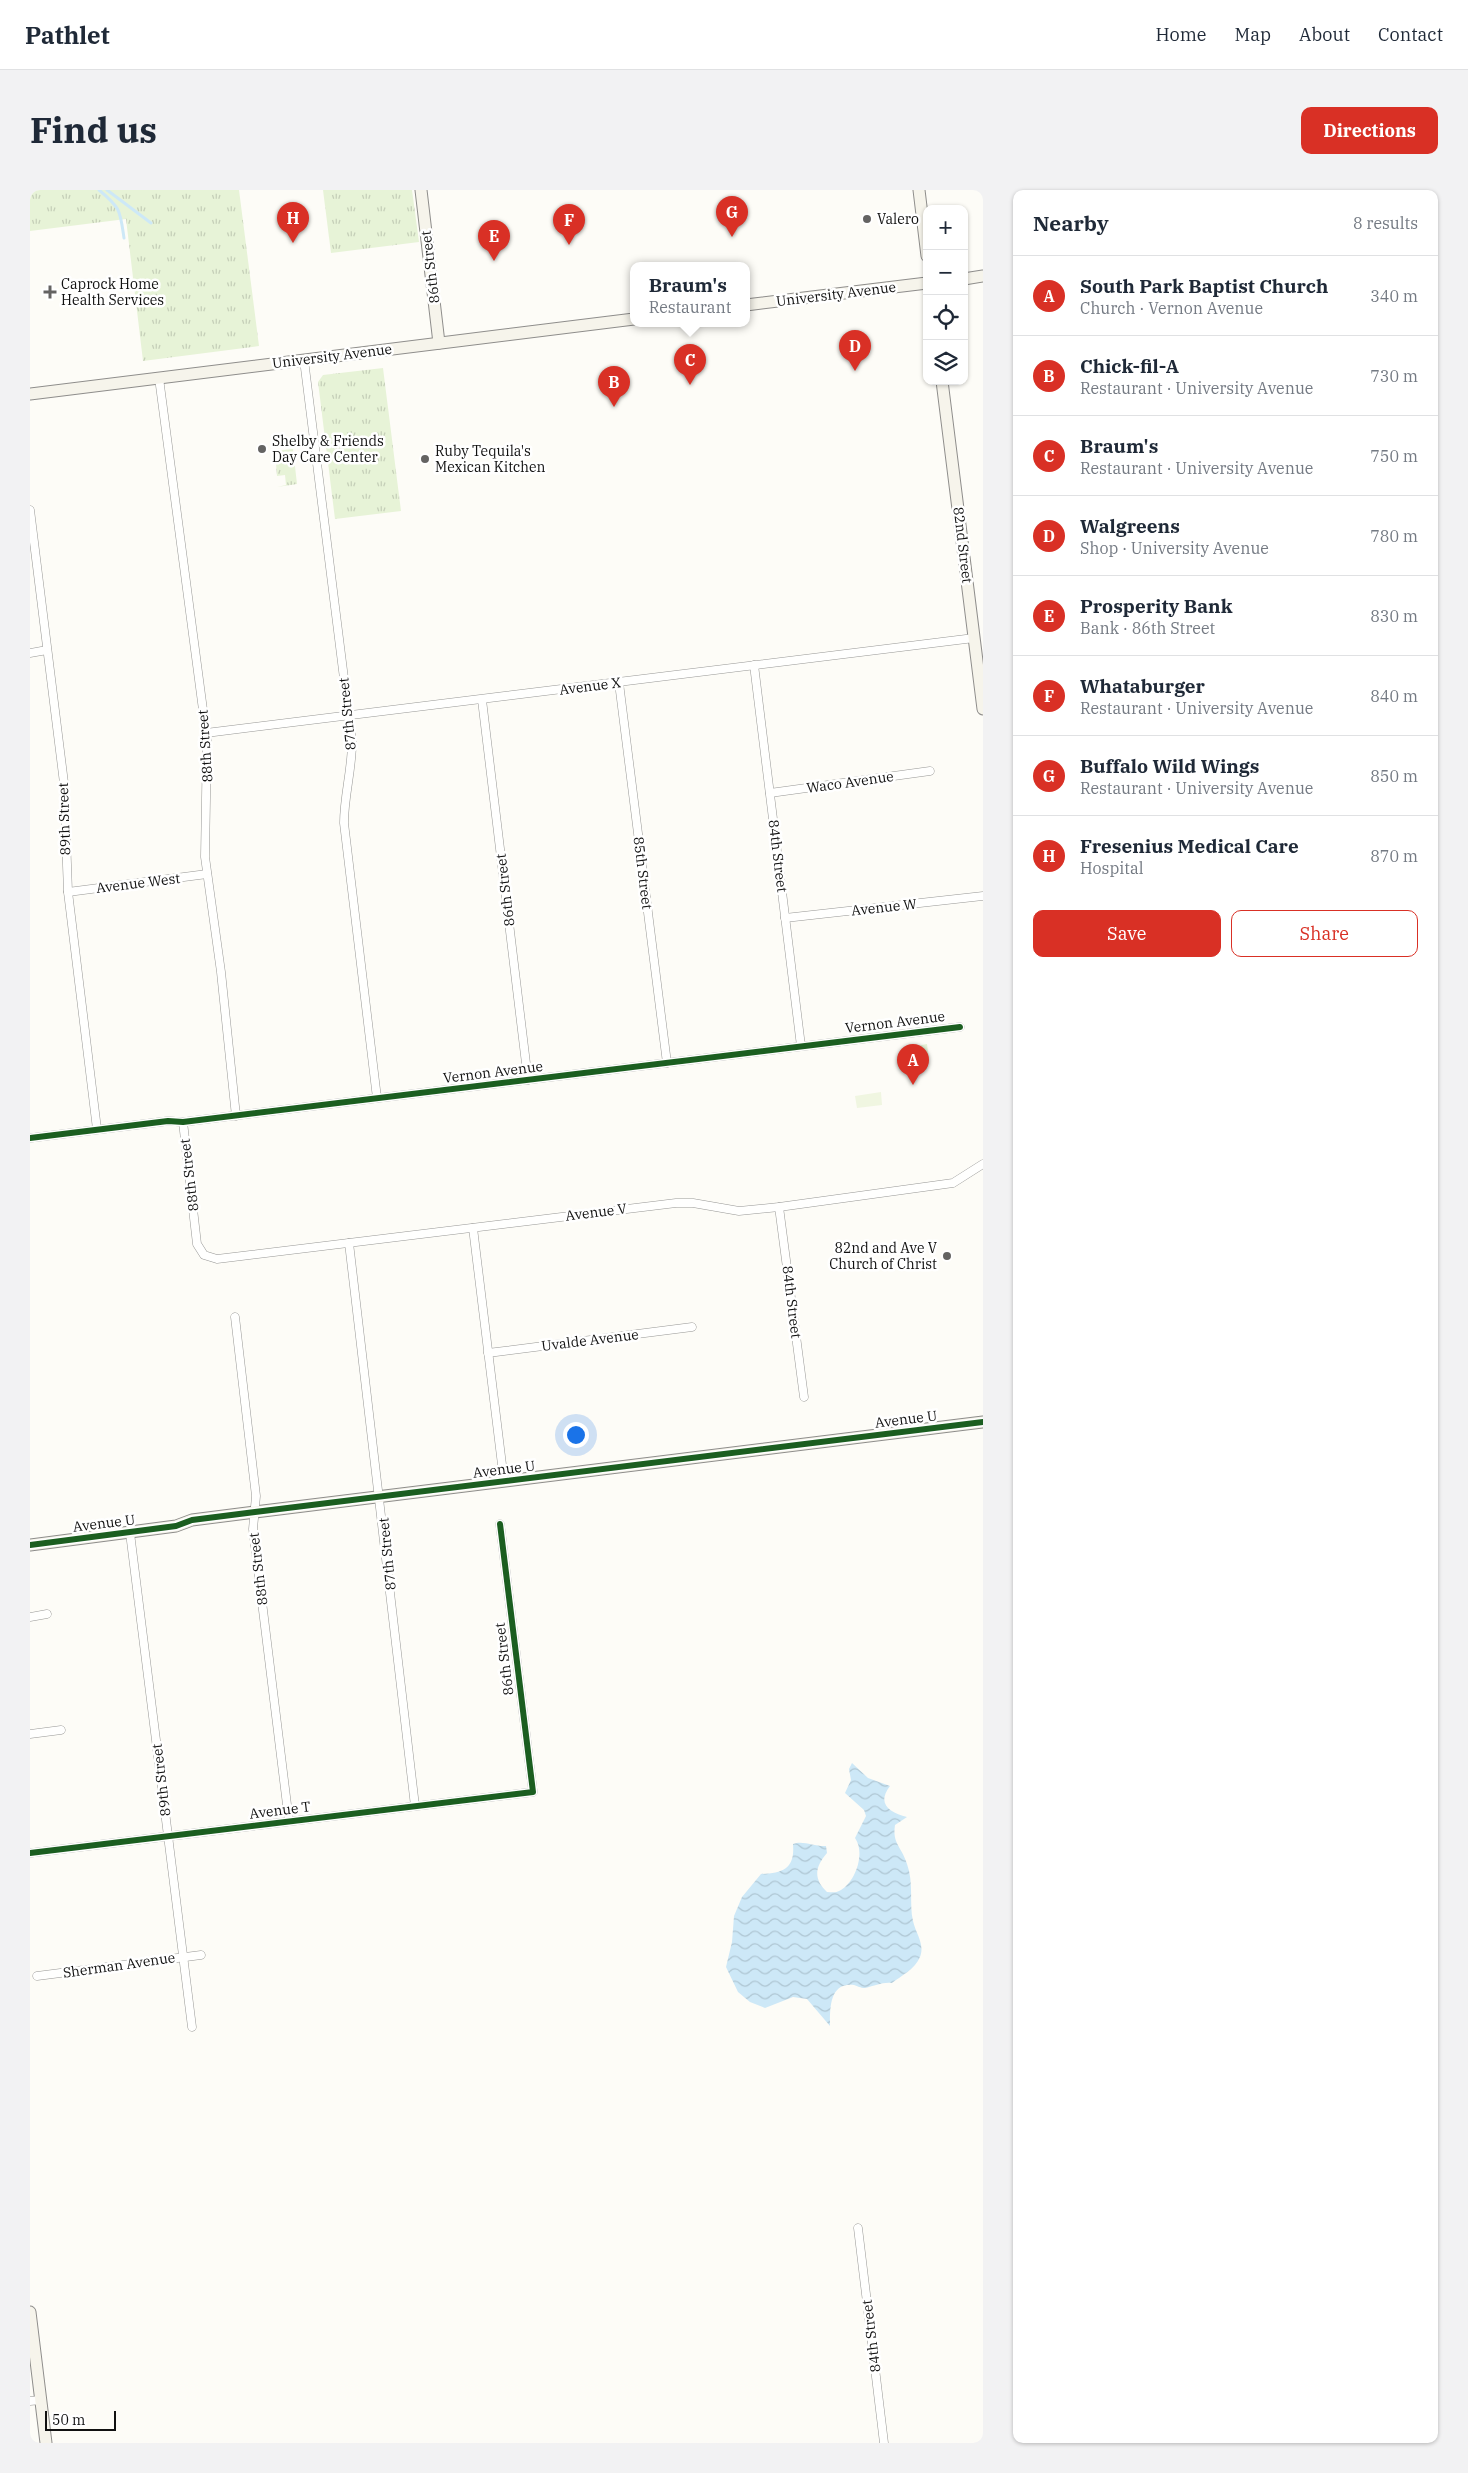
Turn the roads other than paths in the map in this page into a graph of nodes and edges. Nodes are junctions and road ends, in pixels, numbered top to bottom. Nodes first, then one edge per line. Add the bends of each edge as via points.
1 (421, 190) edge
2 (919, 190) edge
3 (926, 250) edge
4 (983, 276) edge
5 (968, 278) edge
6 (923, 283) edge
7 (750, 305) edge
8 (630, 320) edge
9 (439, 343) junction
10 (304, 360) junction
11 (159, 378) junction
12 (942, 385) edge
13 (30, 394) edge
14 (30, 510) edge
15 (974, 638) junction
16 (47, 650) junction
17 (30, 653) edge
18 (754, 665) junction
19 (619, 683) junction
20 (482, 700) junction
21 (983, 709) edge
22 (348, 716) junction
23 (206, 733) junction
24 (930, 771) dead end
25 (770, 793) junction
26 (208, 874) junction
27 (68, 892) junction
28 (983, 896) edge
29 (786, 918) junction
30 (960, 1027) dead end
31 (801, 1046) junction
32 (667, 1063) junction
33 (528, 1080) junction
34 (377, 1098) junction
35 (236, 1116) junction
36 (183, 1122) junction
37 (97, 1129) junction
38 (30, 1138) edge
39 (983, 1164) edge
40 (780, 1207) junction
41 (473, 1228) junction
42 (350, 1243) junction
43 (204, 1255) joint
44 (235, 1317) dead end
45 (692, 1327) dead end
46 (488, 1353) junction
47 (804, 1397) dead end
48 (983, 1422) edge
49 (504, 1481) junction
50 (381, 1496) junction
51 (255, 1512) junction
52 (500, 1524) dead end
53 (130, 1533) junction
54 (30, 1545) edge
55 (47, 1614) dead end
56 (30, 1617) edge
57 (61, 1730) dead end
58 (30, 1734) edge
59 (533, 1792) joint
60 (415, 1806) junction
61 (289, 1821) junction
62 (167, 1836) junction
63 (30, 1853) edge
64 (201, 1955) dead end
65 (182, 1957) junction
66 (37, 1976) dead end
67 (192, 2027) dead end
68 (858, 2228) dead end
69 (30, 2312) edge
70 (35, 2401) edge
71 (46, 2443) edge
72 (884, 2443) edge

1 - 9 street, 86th Street
2 - 3 street
4 - 5 street
6 - 7 street, University Avenue
8 - 9 street, University Avenue
9 - 10 street, University Avenue
10 - 11 street, University Avenue
10 - 22 street, 87th Street
11 - 13 street, University Avenue
11 - 23 street, 88th Street
12 - 15 street, 82nd Street
14 - 16 street, 89th Street
15 - 18 street, Avenue X
15 - 21 street, 82nd Street
16 - 17 street
16 - 27 street, 89th Street via 64,783
18 - 19 street, Avenue X
18 - 25 street, 84th Street
19 - 20 street, Avenue X
19 - 32 street, 85th Street
20 - 22 street, Avenue X
20 - 33 street, 86th Street
22 - 23 street, Avenue X
22 - 34 street, 87th Street via 352,766 344,823
23 - 26 street, 88th Street via 208,787 204,826
24 - 25 street, Waco Avenue
25 - 29 street, 84th Street
26 - 27 street, Avenue West
26 - 35 street, 88th Street
27 - 37 street, 89th Street
28 - 29 street, Avenue W
29 - 31 street, 84th Street
30 - 31 street, Vernon Avenue
31 - 32 street, Vernon Avenue
32 - 33 street, Vernon Avenue
33 - 34 street, Vernon Avenue
34 - 35 street, Vernon Avenue
35 - 36 street, Vernon Avenue
36 - 37 street, Vernon Avenue
36 - 43 street, 88th Street via 197,1244
37 - 38 street, Vernon Avenue
39 - 40 street, Avenue V via 953,1183
40 - 41 street, Avenue V via 739,1211 676,1203
40 - 47 street, 84th Street
41 - 42 street, Avenue V
41 - 46 street
42 - 43 street, Avenue V via 216,1259
42 - 50 street, 87th Street
44 - 51 street, 88th Street via 256,1496
45 - 46 street, Uvalde Avenue
46 - 49 street
48 - 49 street, Avenue U
49 - 50 street, Avenue U
50 - 51 street, Avenue U
50 - 60 street, 87th Street
51 - 53 street, Avenue U via 192,1520 176,1526
51 - 61 street, 88th Street via 253,1529
52 - 59 street, 86th Street
53 - 54 street, Avenue U
53 - 62 street, 89th Street
55 - 56 street
57 - 58 street
59 - 60 street, Avenue T
60 - 61 street, Avenue T
61 - 62 street, Avenue T
62 - 63 street, Avenue T
62 - 65 street, 89th Street
64 - 65 street, Sherman Avenue
65 - 66 street, Sherman Avenue
65 - 67 street, 89th Street
68 - 72 street, 84th Street
69 - 70 street
70 - 71 street

